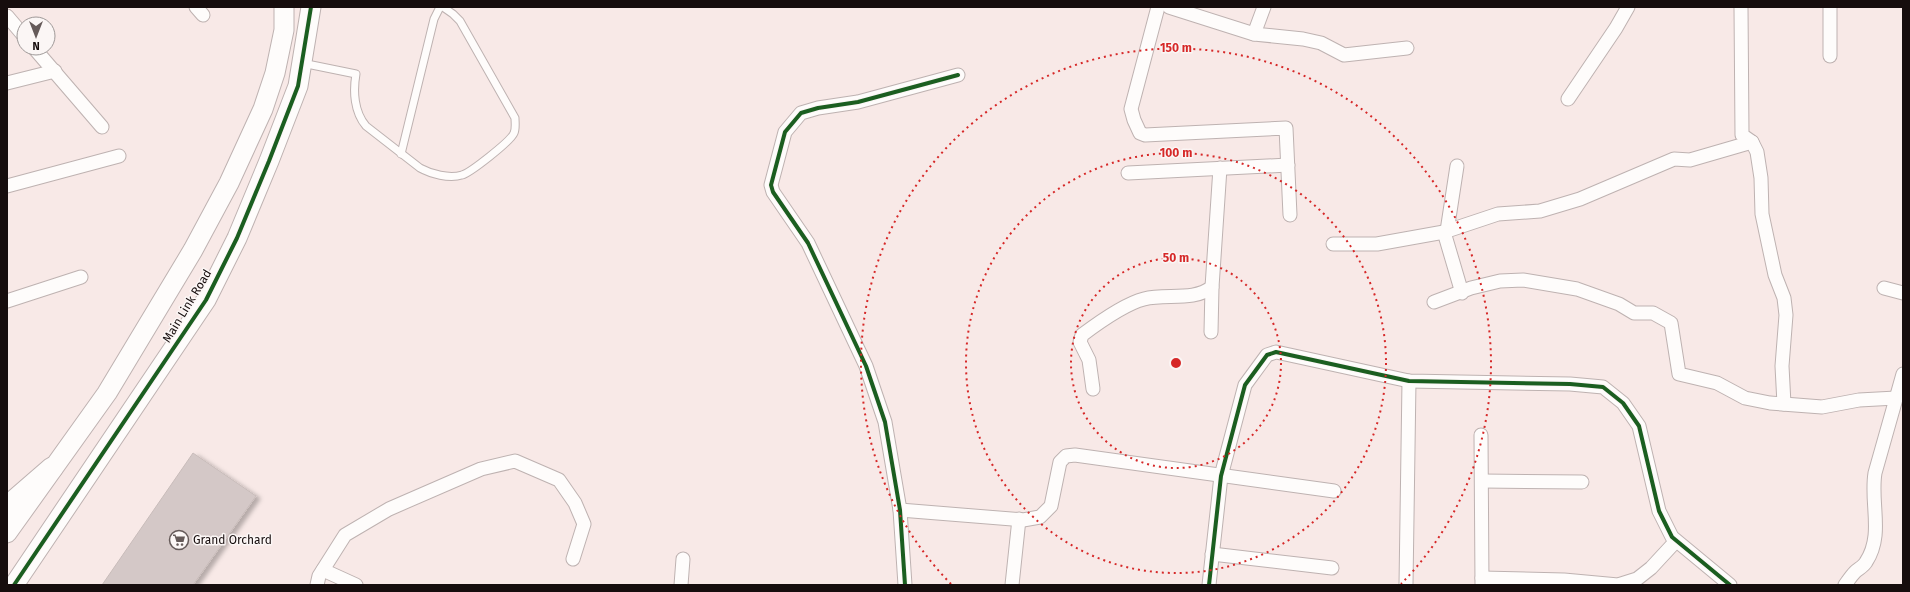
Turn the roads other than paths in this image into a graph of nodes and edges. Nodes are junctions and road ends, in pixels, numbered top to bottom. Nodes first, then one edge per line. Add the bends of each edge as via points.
1 (284, 7) edge
2 (311, 7) edge
3 (440, 7) edge
4 (443, 7) edge
5 (1158, 7) edge
6 (1169, 7) edge
7 (1264, 7) edge
8 (1628, 7) edge
9 (1741, 7) edge
10 (1830, 7) edge
11 (7, 16) edge
12 (16, 27) edge
13 (1254, 34) junction
14 (1407, 48) dead end
15 (41, 56) edge
16 (1830, 56) dead end
17 (302, 63) junction
18 (55, 72) junction
19 (958, 75) dead end
20 (7, 83) edge
21 (1568, 99) dead end
22 (102, 127) dead end
23 (1752, 142) junction
24 (401, 154) junction
25 (119, 156) dead end
26 (1288, 165) junction
27 (1457, 166) dead end
28 (1220, 168) junction
29 (1128, 173) dead end
30 (7, 186) edge
31 (1290, 215) dead end
32 (1446, 231) junction
33 (1333, 244) dead end
34 (81, 277) dead end
35 (1212, 287) junction
36 (1884, 288) dead end
37 (1462, 293) junction
38 (1903, 293) edge
39 (7, 301) edge
40 (1434, 302) dead end
41 (1211, 332) dead end
42 (1903, 374) edge
43 (1409, 381) junction
44 (1093, 389) dead end
45 (1896, 398) junction
46 (1784, 404) junction
47 (1481, 434) dead end
48 (52, 468) junction
49 (1221, 476) junction
50 (1482, 481) junction
51 (1582, 482) dead end
52 (1334, 491) dead end
53 (7, 507) edge
54 (900, 510) junction
55 (1019, 520) junction
56 (7, 533) edge
57 (1676, 541) junction
58 (1212, 554) junction
59 (573, 559) dead end
60 (683, 559) dead end
61 (1332, 568) dead end
62 (323, 570) junction
63 (1482, 581) edge
64 (14, 585) edge
65 (317, 585) edge
66 (356, 585) edge
67 (681, 585) edge
68 (904, 585) edge
69 (1012, 585) edge
70 (1209, 585) edge
71 (1406, 585) edge
72 (1730, 585) edge
73 (1846, 585) edge

1 - 48 street, Main Link Road via 284,30 275,73 263,109 229,183 193,250 107,393
2 - 17 street, Main Link Road
3 - 24 lane via 434,19
4 - 24 lane via 453,14 466,31 515,118 515,132 507,144 463,175 429,173
5 - 26 street via 1131,109 1140,133 1145,135 1286,128
6 - 13 street
7 - 13 street
8 - 21 street
9 - 23 street via 1742,134
10 - 16 street
11 - 12 street
13 - 14 street via 1322,43 1344,55
15 - 18 street
17 - 24 lane via 356,74 359,118
17 - 64 street, Main Link Road via 298,86 269,161 237,238 206,300
18 - 20 street
18 - 22 street
19 - 54 street via 858,102 801,113 785,132 771,185 773,192 808,243 866,366 885,422
23 - 32 street via 1690,160 1674,159 1580,199 1540,211 1498,214
23 - 46 street via 1757,152 1762,214 1769,251 1784,298
25 - 30 street
26 - 28 street
26 - 31 street
27 - 32 street
28 - 29 street
28 - 35 street
32 - 33 street via 1377,244
32 - 37 street
34 - 39 street
35 - 41 street
35 - 44 street via 1205,293 1194,296 1156,296 1142,299 1082,335 1080,342 1089,360
36 - 38 street
37 - 40 street
37 - 46 street via 1471,288 1500,281 1523,280 1577,289 1619,304 1634,313 1653,313 1672,323 1679,374 1717,383 1745,398
42 - 45 street
43 - 49 street via 1276,352 1267,355 1245,385
43 - 57 street via 1603,387 1623,403 1638,426 1659,511
43 - 71 street
45 - 46 street via 1858,400 1822,407
45 - 73 street via 1873,484 1877,526 1873,550 1866,563
47 - 50 street
48 - 53 main road
48 - 56 street, Main Link Road
49 - 52 street
49 - 55 street via 1074,455 1066,456 1060,462 1051,506 1040,517
49 - 58 street
50 - 51 street
50 - 63 street
54 - 55 street
54 - 68 street
55 - 69 street
57 - 63 street via 1637,579 1618,585 1564,580
57 - 72 street
58 - 61 street
58 - 70 street
59 - 62 street via 584,524 576,503 560,480 515,461 481,469 389,508 345,535
60 - 67 street
62 - 65 street
62 - 66 street

